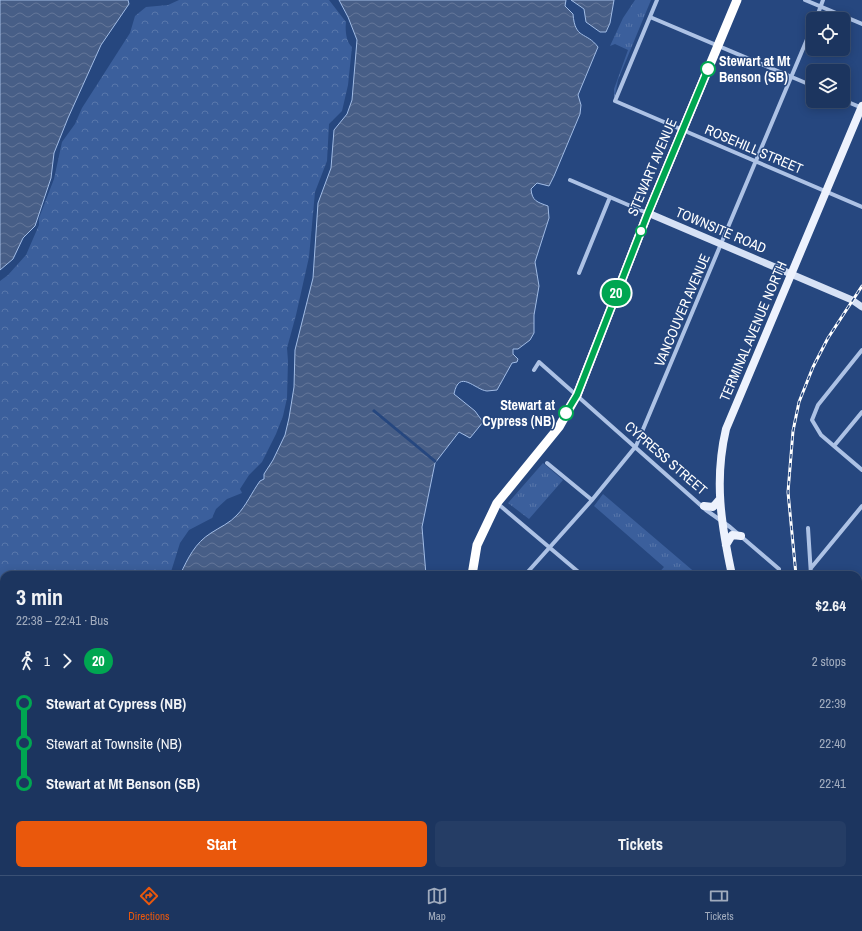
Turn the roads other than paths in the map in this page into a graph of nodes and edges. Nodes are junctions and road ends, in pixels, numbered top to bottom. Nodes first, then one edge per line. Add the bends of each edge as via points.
1 (657, 0) edge
2 (737, 0) edge
3 (805, 0) edge
4 (823, 0) edge
5 (820, 6) junction
6 (818, 12) edge
7 (650, 17) junction
8 (862, 24) edge
9 (806, 41) edge
10 (718, 46) junction
11 (791, 76) junction
12 (806, 83) edge
13 (850, 103) edge
14 (862, 107) edge
15 (682, 130) junction
16 (754, 161) junction
17 (570, 180) dead end
18 (825, 191) junction
19 (610, 197) junction
20 (862, 207) edge
21 (648, 213) junction
22 (722, 244) junction
23 (579, 272) dead end
24 (790, 274) junction
25 (862, 307) edge
26 (862, 350) edge
27 (534, 370) dead end
28 (577, 395) junction
29 (862, 412) edge
30 (636, 446) junction
31 (834, 446) junction
32 (547, 463) dead end
33 (862, 470) edge
34 (592, 500) junction
35 (719, 500) junction
36 (497, 503) junction
37 (704, 506) junction
38 (862, 506) edge
39 (722, 521) junction
40 (808, 528) dead end
41 (741, 536) junction
42 (726, 546) junction
43 (549, 547) junction
44 (811, 568) joint
45 (779, 569) dead end
46 (473, 571) edge
47 (528, 571) edge
48 (577, 571) edge
49 (731, 571) edge

1 - 7 street
2 - 10 highway, STEWART AVENUE
3 - 5 street
4 - 5 street
5 - 6 street
5 - 8 street
7 - 10 street
7 - 15 street, ROSEHILL STREET via 615,101
9 - 11 street, VANCOUVER AVENUE
10 - 11 street
10 - 15 highway, STEWART AVENUE
11 - 12 street
11 - 16 street, VANCOUVER AVENUE
13 - 14 street
14 - 18 main road, TERMINAL AVENUE NORTH
15 - 16 street, ROSEHILL STREET
15 - 21 highway, STEWART AVENUE
16 - 18 street, ROSEHILL STREET
16 - 22 street, VANCOUVER AVENUE
17 - 19 street, TOWNSITE ROAD
18 - 20 street, ROSEHILL STREET
18 - 24 main road, TERMINAL AVENUE NORTH
19 - 21 street, TOWNSITE ROAD
19 - 23 street
21 - 22 street, TOWNSITE ROAD
21 - 28 highway, STEWART AVENUE
22 - 24 street, TOWNSITE ROAD
22 - 30 street, VANCOUVER AVENUE
24 - 25 street, TOWNSITE ROAD via 852,300
24 - 35 main road, TERMINAL AVENUE NORTH via 726,429 719,471
26 - 31 street via 818,405 812,420 821,435
27 - 28 street, CYPRESS STREET via 539,362
28 - 30 street, CYPRESS STREET
28 - 36 highway, STEWART AVENUE via 559,426
29 - 31 street
30 - 34 street, VANCOUVER AVENUE
30 - 37 street, CYPRESS STREET
31 - 33 street
32 - 34 street
34 - 43 street, VANCOUVER AVENUE
35 - 37 main road via 713,507
35 - 39 main road, TERMINAL AVENUE NORTH
36 - 43 street
36 - 46 highway, STEWART AVENUE via 477,545
37 - 39 street, CYPRESS STREET
38 - 44 street
39 - 41 street, CYPRESS STREET
39 - 42 main road, TERMINAL AVENUE NORTH
40 - 44 street
41 - 42 main road via 732,535
41 - 45 street, CYPRESS STREET
42 - 49 main road, TERMINAL AVENUE NORTH
43 - 47 street, VANCOUVER AVENUE
43 - 48 street

